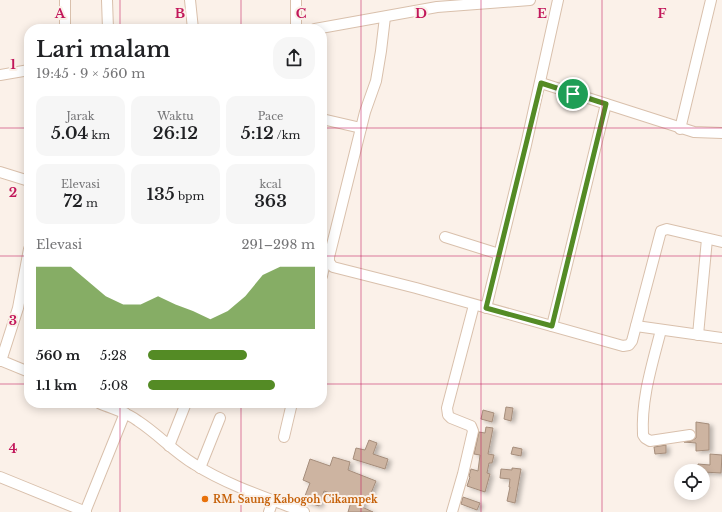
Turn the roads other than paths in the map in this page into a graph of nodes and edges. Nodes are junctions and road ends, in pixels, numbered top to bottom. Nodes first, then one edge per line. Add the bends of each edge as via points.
1 (65, 0) edge
2 (107, 0) edge
3 (190, 0) edge
4 (296, 0) edge
5 (530, 0) edge
6 (558, 0) edge
7 (710, 0) edge
8 (385, 17) junction
9 (65, 24) edge
10 (108, 24) edge
11 (192, 24) edge
12 (296, 24) edge
13 (327, 27) edge
14 (24, 71) edge
15 (0, 75) edge
16 (541, 83) junction
17 (606, 104) junction
18 (327, 120) edge
19 (361, 128) junction
20 (680, 129) junction
21 (722, 134) edge
22 (0, 172) edge
23 (24, 179) edge
24 (444, 237) dead end
25 (707, 239) junction
26 (722, 242) edge
27 (327, 253) edge
28 (499, 254) junction
29 (327, 259) edge
30 (24, 276) edge
31 (474, 305) junction
32 (486, 308) junction
33 (552, 326) junction
34 (636, 326) junction
35 (661, 330) junction
36 (698, 335) junction
37 (722, 338) edge
38 (1, 360) edge
39 (24, 370) edge
40 (184, 408) edge
41 (291, 408) edge
42 (121, 409) edge
43 (220, 418) dead end
44 (690, 434) dead end
45 (284, 438) dead end
46 (169, 446) junction
47 (200, 468) junction
48 (0, 477) edge
49 (273, 500) junction
50 (85, 512) edge
51 (269, 512) edge
52 (304, 512) edge
53 (452, 512) edge

1 - 9 street
2 - 10 street
3 - 11 street
4 - 12 street
5 - 8 street via 436,7
6 - 16 street
7 - 20 street
8 - 13 street
8 - 19 street via 377,74
14 - 15 street
16 - 17 street
16 - 28 street
17 - 20 street
17 - 33 street
18 - 19 street
19 - 27 street
20 - 21 street
22 - 23 street
24 - 28 street
25 - 26 street
25 - 34 street via 667,229 661,231
25 - 36 street
28 - 32 street
29 - 31 street via 333,267
30 - 38 street via 18,308
31 - 32 street
31 - 53 street via 447,408 451,418 471,426 473,431
32 - 33 street
33 - 34 street via 623,346 630,344
34 - 35 street
35 - 36 street
35 - 44 street via 645,394 643,435 650,440
36 - 37 street
38 - 39 street
40 - 46 street
41 - 45 street
42 - 46 street
42 - 50 street
43 - 47 street
46 - 47 street
47 - 49 street
48 - 50 street
49 - 51 street
49 - 52 street

